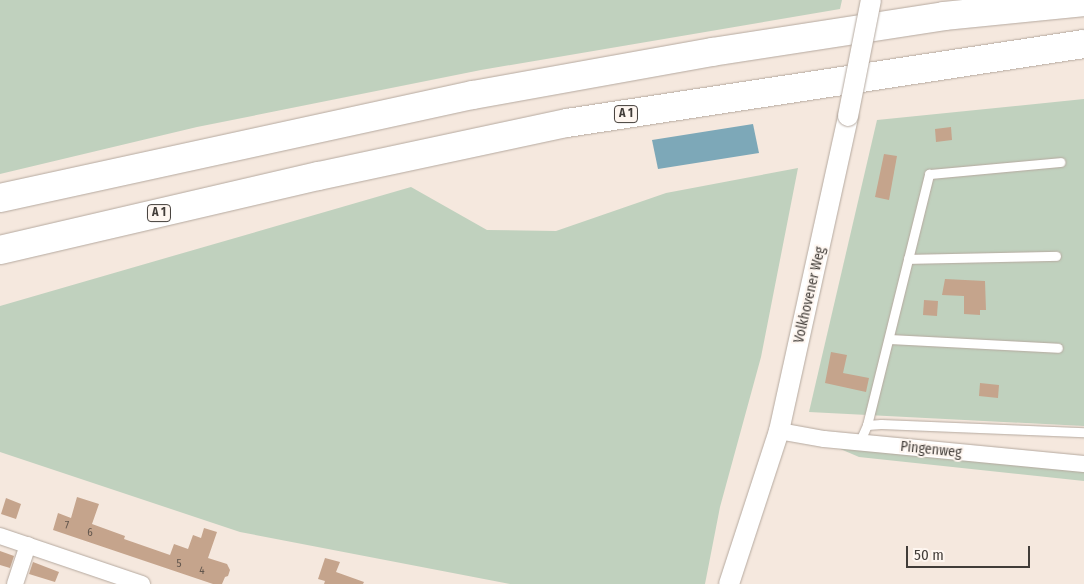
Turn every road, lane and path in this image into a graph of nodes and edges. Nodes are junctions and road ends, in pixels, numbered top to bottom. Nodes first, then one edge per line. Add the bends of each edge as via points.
1 (871, 0) edge
2 (1084, 2) edge
3 (1084, 44) edge
4 (1060, 162) dead end
5 (0, 198) edge
6 (0, 250) edge
7 (1056, 256) dead end
8 (908, 259) junction
9 (889, 339) junction
10 (1058, 348) dead end
11 (867, 425) junction
12 (778, 431) junction
13 (1084, 432) edge
14 (859, 443) junction
15 (1084, 464) edge
16 (0, 536) edge
17 (28, 546) junction
18 (15, 584) edge
19 (142, 584) edge
20 (728, 584) edge

1 - 12 street, Volkhovener Weg, bridge
2 - 5 highway via 944,16 492,91
3 - 6 highway, A 1 via 567,123
4 - 8 lane via 928,174
7 - 8 lane
8 - 9 lane
9 - 10 lane
9 - 11 lane
11 - 13 lane
11 - 14 lane
12 - 14 street, Pingenweg
12 - 20 street, Volkhovener Weg
14 - 15 street, Pingenweg
16 - 17 street
17 - 18 street
17 - 19 street

